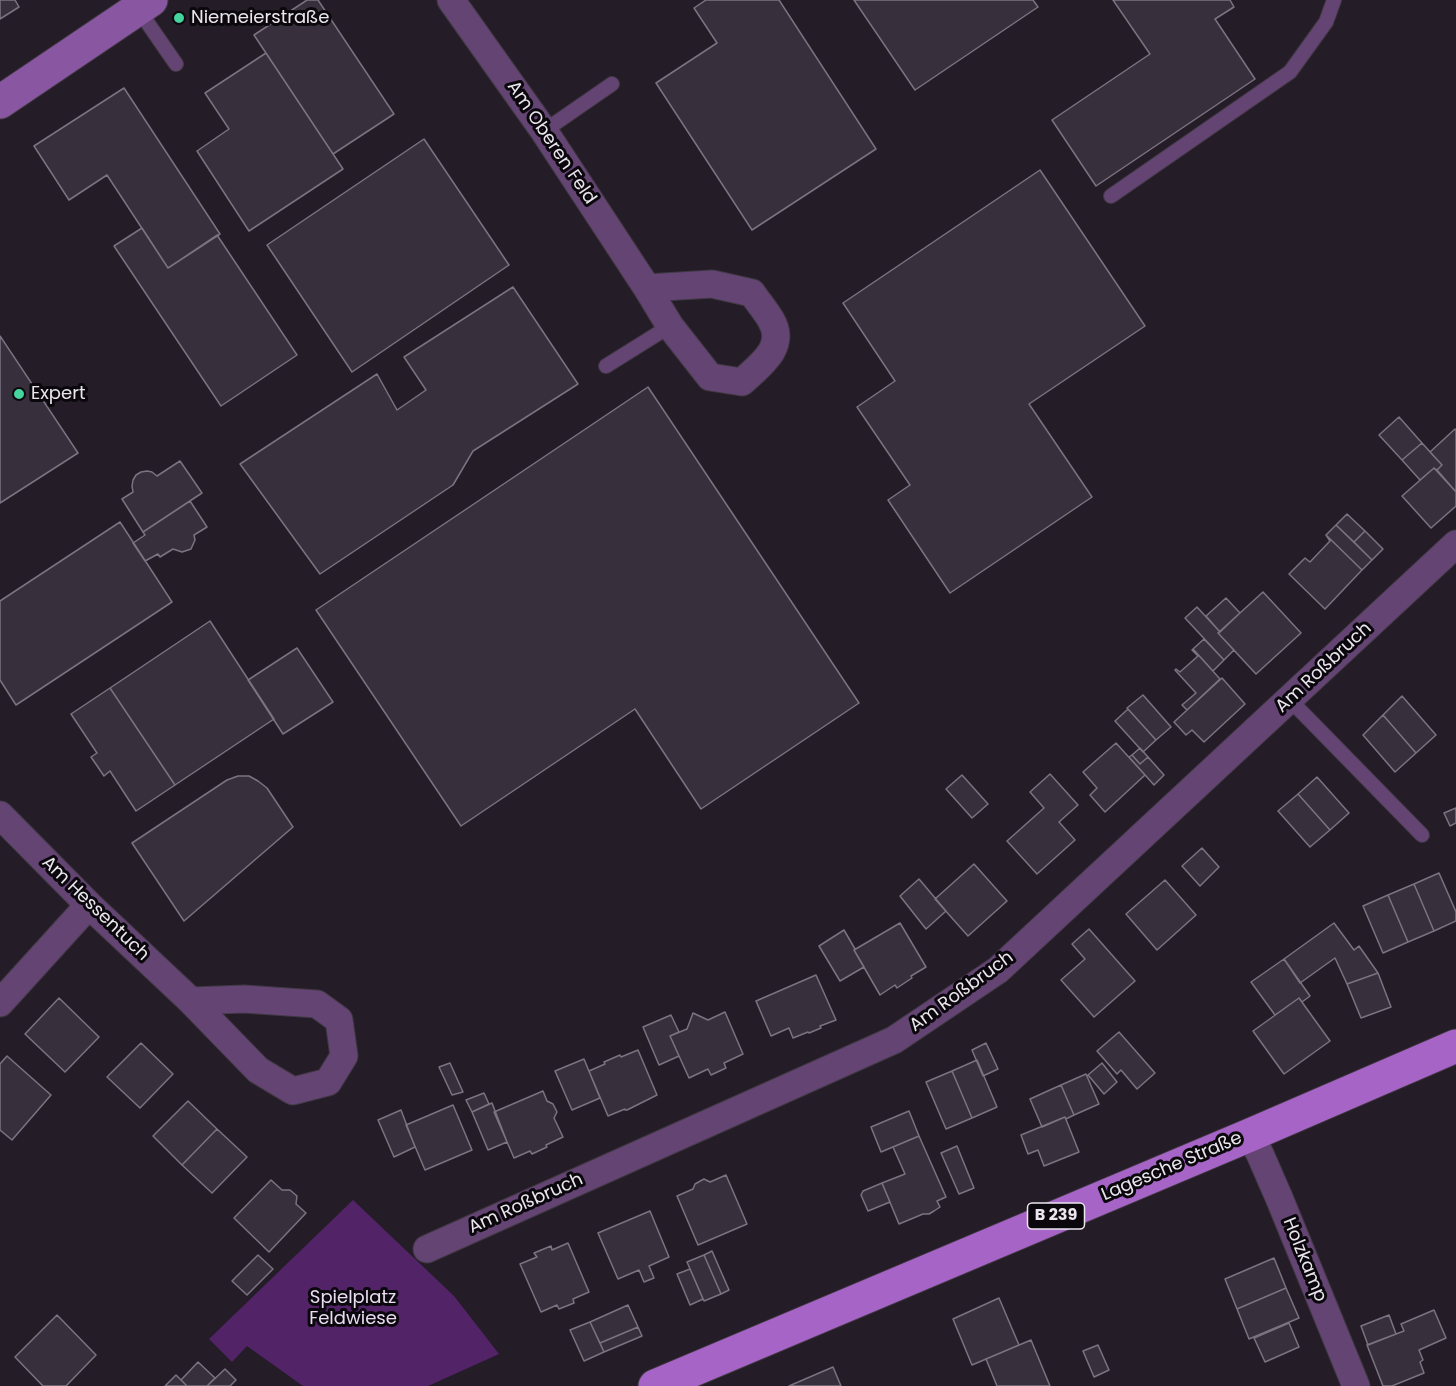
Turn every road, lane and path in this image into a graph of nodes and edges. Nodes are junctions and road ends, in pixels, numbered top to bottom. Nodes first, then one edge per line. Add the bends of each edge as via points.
1 (452, 0) edge
2 (1334, 0) edge
3 (144, 5) edge
4 (176, 64) dead end
5 (612, 84) dead end
6 (0, 102) edge
7 (544, 131) junction
8 (1111, 196) dead end
9 (647, 288) junction
10 (670, 326) junction
11 (606, 366) dead end
12 (1456, 544) edge
13 (1290, 700) junction
14 (0, 815) edge
15 (1422, 835) dead end
16 (89, 905) junction
17 (191, 1001) junction
18 (0, 1003) edge
19 (1456, 1046) edge
20 (1250, 1135) junction
21 (427, 1249) dead end
22 (655, 1386) edge
23 (1356, 1386) edge

1 - 7 street, Am Oberen Feld
2 - 8 lane via 1326,22 1290,72
3 - 4 lane
3 - 6 street
5 - 7 lane
7 - 9 street, Am Oberen Feld
9 - 10 street, Am Oberen Feld
9 - 10 street, Am Oberen Feld via 712,284 752,293 773,322 777,338 772,354 742,382 710,377
10 - 11 lane
12 - 13 street, Am Roßbruch
13 - 15 lane
13 - 21 street, Am Roßbruch via 998,970 894,1040
14 - 16 street, Am Hessentuch
16 - 17 street, Am Hessentuch
16 - 18 street
17 - 17 street, Am Hessentuch via 258,1070 293,1091 328,1082 344,1056 339,1020 317,1004 244,999
19 - 20 main road, Lagesche Straße / B 239
20 - 22 main road, Lagesche Straße / B 239
20 - 23 street, Holzkamp

